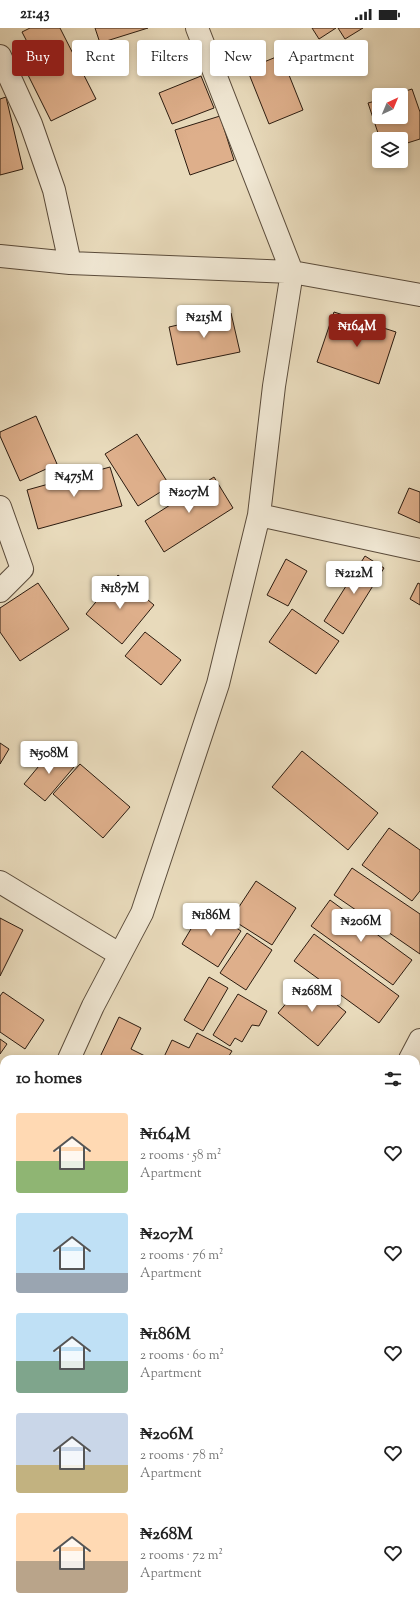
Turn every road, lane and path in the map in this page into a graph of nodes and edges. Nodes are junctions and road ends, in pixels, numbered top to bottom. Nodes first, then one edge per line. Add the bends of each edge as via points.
1 (197, 28) edge
2 (0, 56) edge
3 (0, 256) edge
4 (70, 263) junction
5 (292, 272) junction
6 (420, 295) edge
7 (0, 507) edge
8 (259, 515) junction
9 (420, 550) edge
10 (0, 591) edge
11 (0, 882) edge
12 (119, 954) junction
13 (420, 1040) edge
14 (71, 1055) edge
15 (412, 1055) edge

1 - 5 street
2 - 4 street via 31,124 54,190
3 - 4 street
4 - 5 street
5 - 6 street
5 - 8 street via 274,386
7 - 10 street via 22,569
8 - 9 street
8 - 12 street via 218,684 142,912
11 - 12 street
12 - 14 street
13 - 15 street

